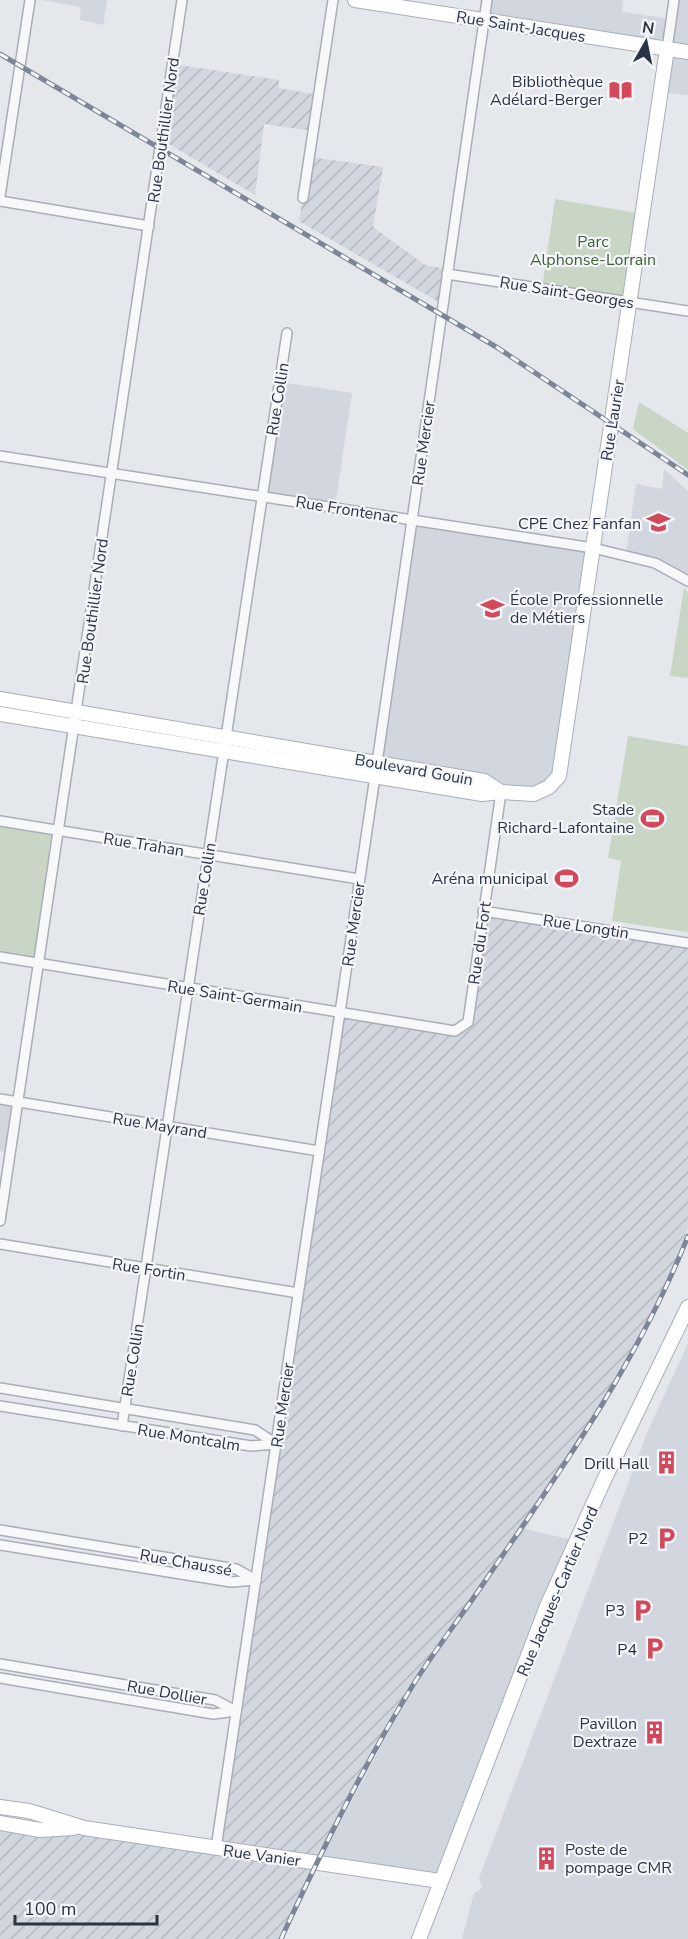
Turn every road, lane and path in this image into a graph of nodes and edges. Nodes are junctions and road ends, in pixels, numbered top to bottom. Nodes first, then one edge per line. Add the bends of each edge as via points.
1 (30, 0) edge
2 (182, 0) edge
3 (333, 0) edge
4 (355, 0) edge
5 (487, 0) edge
6 (674, 0) edge
7 (484, 20) junction
8 (667, 49) junction
9 (688, 52) edge
10 (0, 196) edge
11 (303, 198) dead end
12 (0, 201) edge
13 (149, 226) junction
14 (447, 274) junction
15 (630, 302) junction
16 (688, 311) edge
17 (287, 333) dead end
18 (0, 456) edge
19 (112, 473) junction
20 (262, 496) junction
21 (412, 519) junction
22 (593, 548) junction
23 (688, 581) edge
24 (0, 699) edge
25 (77, 712) junction
26 (0, 714) edge
27 (74, 727) junction
28 (224, 744) junction
29 (376, 770) junction
30 (501, 792) junction
31 (0, 821) edge
32 (59, 830) junction
33 (208, 855) junction
34 (359, 879) junction
35 (483, 910) junction
36 (688, 942) edge
37 (0, 957) edge
38 (39, 964) junction
39 (188, 988) junction
40 (340, 1013) junction
41 (468, 1022) joint
42 (0, 1100) edge
43 (18, 1102) junction
44 (167, 1126) junction
45 (319, 1151) junction
46 (0, 1221) edge
47 (0, 1244) edge
48 (145, 1268) junction
49 (298, 1293) junction
50 (688, 1307) edge
51 (0, 1388) edge
52 (0, 1407) edge
53 (124, 1408) junction
54 (122, 1426) junction
55 (276, 1444) junction
56 (0, 1530) edge
57 (0, 1545) edge
58 (105, 1547) junction
59 (103, 1561) junction
60 (256, 1580) junction
61 (0, 1664) edge
62 (0, 1678) edge
63 (86, 1678) junction
64 (85, 1693) junction
65 (236, 1711) junction
66 (0, 1807) edge
67 (0, 1824) edge
68 (84, 1828) junction
69 (216, 1848) junction
70 (440, 1881) junction
71 (419, 1939) edge

1 - 10 street
2 - 13 street, Rue Bouthillier Nord
3 - 11 street
4 - 7 street, Rue Saint-Jacques
5 - 7 street, Rue Mercier
6 - 8 street, Rue Laurier
7 - 8 street, Rue Saint-Jacques
7 - 14 street, Rue Mercier
8 - 9 street, Rue Saint-Jacques
8 - 15 street, Rue Laurier
12 - 13 street
13 - 19 street, Rue Bouthillier Nord
14 - 15 street, Rue Saint-Georges
14 - 21 street, Rue Mercier
15 - 16 street, Rue Saint-Georges
15 - 22 street, Rue Laurier
17 - 20 street, Rue Collin
18 - 19 street, Rue Frontenac
19 - 20 street, Rue Frontenac
19 - 25 street, Rue Bouthillier Nord
20 - 21 street, Rue Frontenac
20 - 28 street, Rue Collin
21 - 22 street, Rue Frontenac
21 - 29 street, Rue Mercier
22 - 23 street, Rue Frontenac via 655,563
22 - 30 street, Rue Laurier via 559,776 549,787 534,794
24 - 25 street, Boulevard Gouin
25 - 27 street, Rue Bouthillier Nord
25 - 28 street, Boulevard Gouin
26 - 27 street, Boulevard Gouin
27 - 28 street, Boulevard Gouin
27 - 32 street, Rue Bouthillier Nord
28 - 29 street, Boulevard Gouin
28 - 33 street, Rue Collin
29 - 30 street, Boulevard Gouin via 482,794
29 - 34 street, Rue Mercier
30 - 35 street, Rue du Fort
31 - 32 street, Rue Trahan
32 - 33 street, Rue Trahan
32 - 38 street, Rue Bouthillier Nord
33 - 34 street, Rue Trahan
33 - 39 street, Rue Collin
34 - 40 street, Rue Mercier
35 - 36 street, Rue Longtin
35 - 41 street, Rue du Fort
37 - 38 street, Rue Saint-Germain
38 - 39 street, Rue Saint-Germain
38 - 43 street, Rue Bouthillier Nord
39 - 40 street, Rue Saint-Germain
39 - 44 street, Rue Collin
40 - 41 street, Rue Saint-Germain via 454,1031
40 - 45 street, Rue Mercier
42 - 43 street, Rue Mayrand
43 - 44 street, Rue Mayrand
43 - 46 street, Rue Bouthillier Nord
44 - 45 street, Rue Mayrand
44 - 48 street, Rue Collin
45 - 49 street, Rue Mercier
47 - 48 street, Rue Fortin
48 - 49 street, Rue Fortin
48 - 53 street, Rue Collin
49 - 55 street, Rue Mercier
50 - 70 street, Rue Jacques-Cartier Nord via 547,1606
51 - 53 street, Rue Montcalm
52 - 54 street, Rue Montcalm
53 - 54 street, Rue Collin
53 - 55 street, Rue Montcalm via 255,1430
54 - 55 street, Rue Montcalm via 251,1446
55 - 60 street, Rue Mercier
56 - 58 street, Rue Chaussé
57 - 59 street, Rue Chaussé
58 - 59 street
58 - 60 street, Rue Chaussé via 236,1569
59 - 60 street, Rue Chaussé via 231,1582
60 - 65 street, Rue Mercier
61 - 63 street, Rue Dollier
62 - 64 street, Rue Dollier
63 - 64 street
63 - 65 street, Rue Dollier via 215,1700
64 - 65 street, Rue Dollier via 213,1714
65 - 69 street, Rue Mercier
66 - 68 street, Rue Vanier via 29,1811
67 - 68 street, Rue Vanier via 40,1830
68 - 69 street, Rue Vanier
69 - 70 street, Rue Vanier
70 - 71 street, Rue Jacques-Cartier Nord

